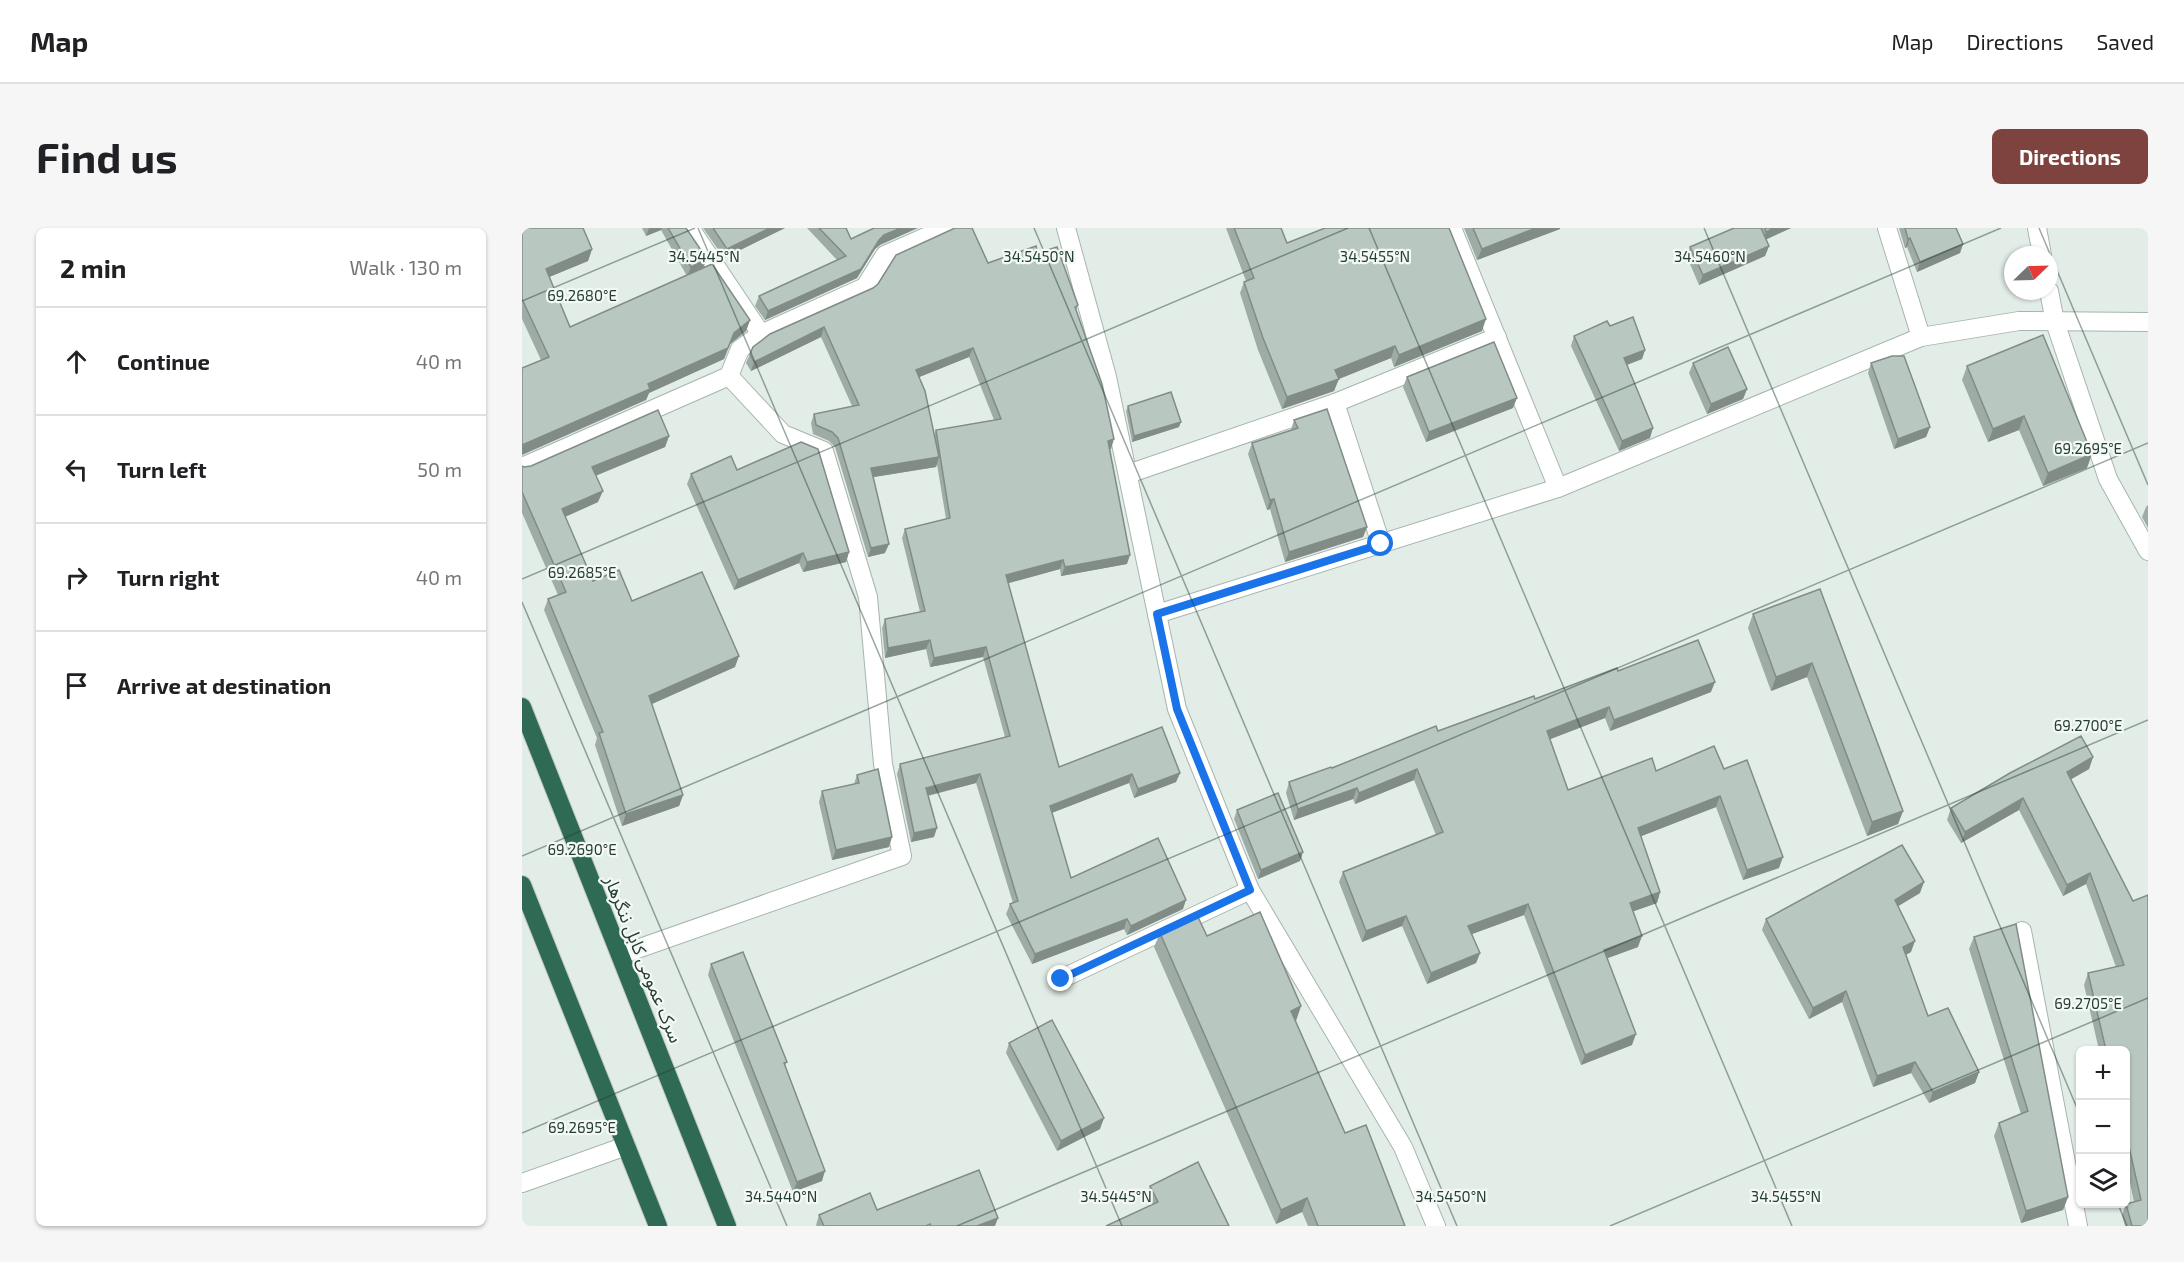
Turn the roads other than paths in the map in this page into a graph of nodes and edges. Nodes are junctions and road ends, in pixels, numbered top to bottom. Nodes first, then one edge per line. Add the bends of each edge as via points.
1 (690, 228) edge
2 (946, 228) edge
3 (1066, 228) edge
4 (1452, 228) edge
5 (1887, 228) edge
6 (2037, 228) edge
7 (2040, 246) edge
8 (2051, 300) edge
9 (2055, 322) junction
10 (2148, 322) edge
11 (761, 334) junction
12 (1497, 337) junction
13 (1921, 338) junction
14 (729, 376) junction
15 (1335, 403) junction
16 (522, 467) edge
17 (1128, 474) junction
18 (1558, 488) junction
19 (1381, 544) junction
20 (2148, 551) edge
21 (1157, 614) junction
22 (522, 707) edge
23 (522, 885) edge
24 (1250, 890) junction
25 (2022, 931) dead end
26 (620, 955) junction
27 (1061, 979) dead end
28 (626, 1146) junction
29 (522, 1183) edge
30 (658, 1226) edge
31 (727, 1226) edge
32 (1436, 1226) edge
33 (2078, 1226) edge

1 - 11 street
2 - 11 street via 885,255 865,287
3 - 17 street via 1107,377
4 - 12 street
5 - 13 street
6 - 7 street
8 - 9 street
9 - 10 street
9 - 13 street via 2019,321
9 - 20 street via 2108,479
11 - 14 street via 740,349
12 - 15 street
12 - 18 street
13 - 18 street
14 - 16 street
14 - 26 street via 783,434 824,451 868,597 883,764 902,856
15 - 17 street
15 - 19 street
17 - 21 street
18 - 19 street
19 - 21 street
21 - 24 street via 1177,709
22 - 26 highway, سرک عمومی کابل ننگرهار
23 - 28 highway
24 - 27 street
24 - 32 street via 1403,1147
25 - 33 street
26 - 31 highway, سرک عمومی کابل ننگرهار
28 - 29 street
28 - 30 highway

